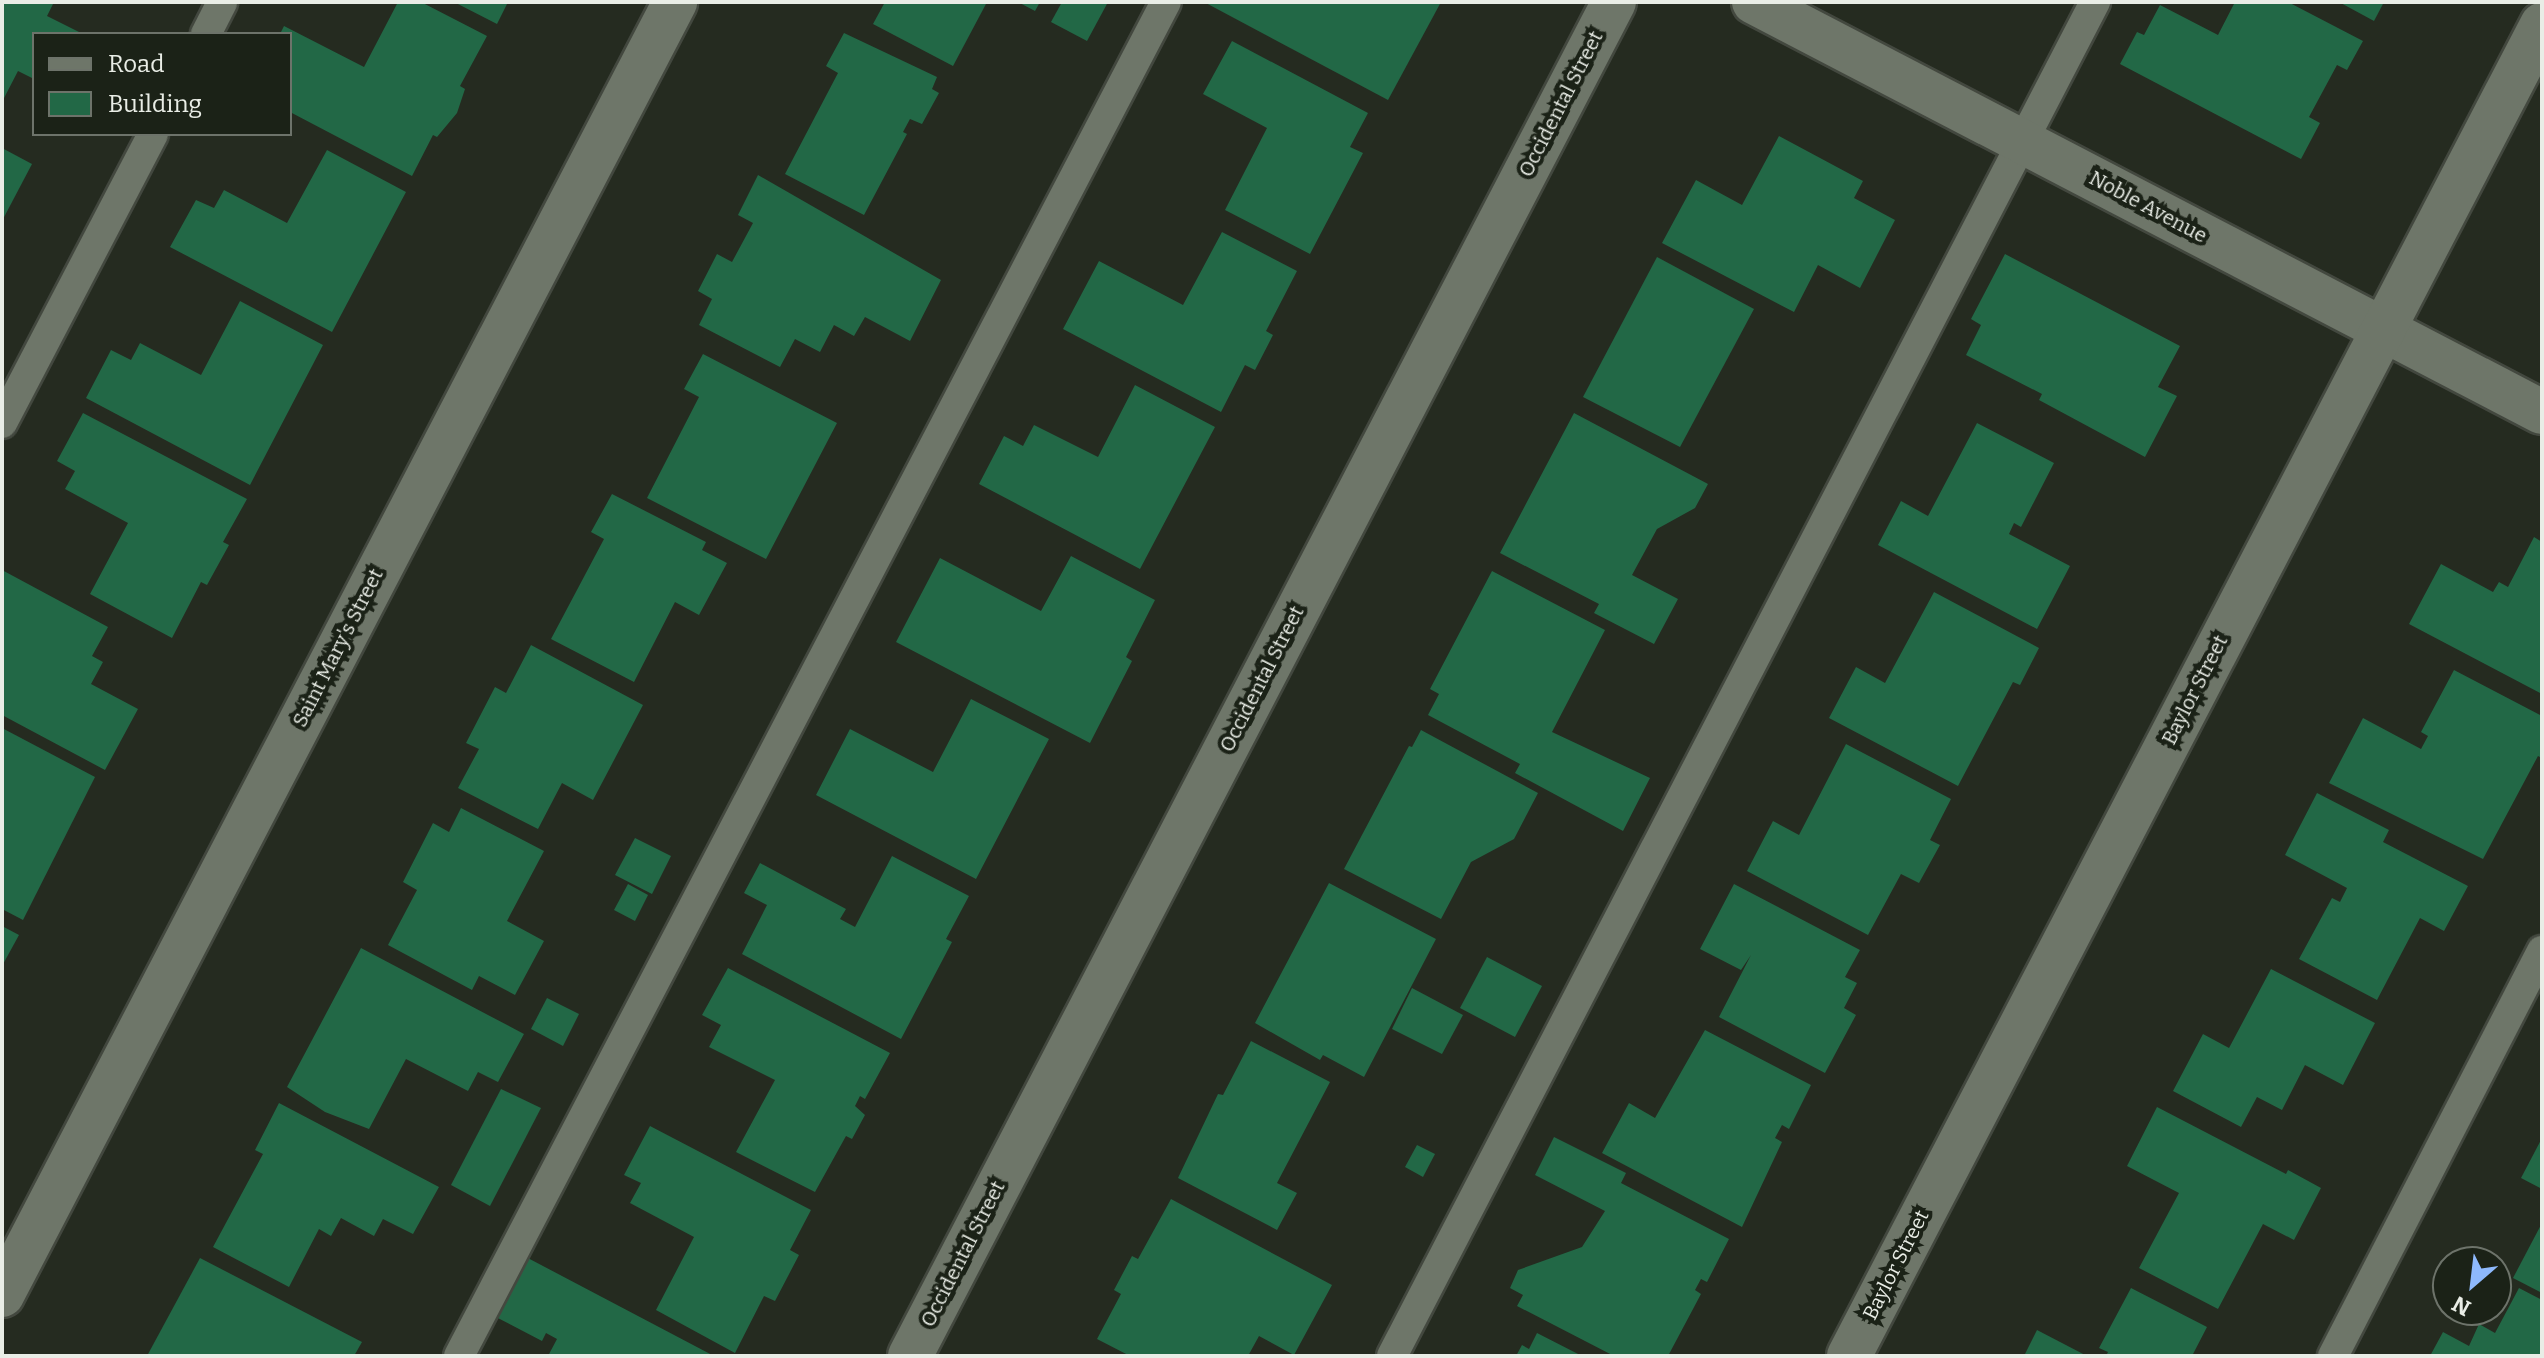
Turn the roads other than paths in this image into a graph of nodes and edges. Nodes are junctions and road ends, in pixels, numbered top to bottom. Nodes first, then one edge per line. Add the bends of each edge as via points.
1 (222, 2) edge
2 (675, 2) edge
3 (1166, 2) edge
4 (1614, 2) edge
5 (1754, 2) edge
6 (2095, 2) edge
7 (2542, 25) edge
8 (207, 32) edge
9 (152, 136) edge
10 (2022, 141) junction
11 (2383, 329) junction
12 (2542, 412) edge
13 (2, 423) edge
14 (2542, 951) edge
15 (2, 1295) edge
16 (459, 1356) edge
17 (910, 1356) edge
18 (1392, 1356) edge
19 (1849, 1356) edge
20 (2333, 1356) edge

1 - 8 lane
2 - 15 street, Saint Mary's Street
3 - 16 lane
4 - 17 street, Occidental Street
5 - 10 street, Noble Avenue
6 - 10 lane
7 - 11 street, Baylor Street
9 - 13 lane
10 - 11 street, Noble Avenue
10 - 18 lane
11 - 12 street, Noble Avenue
11 - 19 street, Baylor Street
14 - 20 lane

